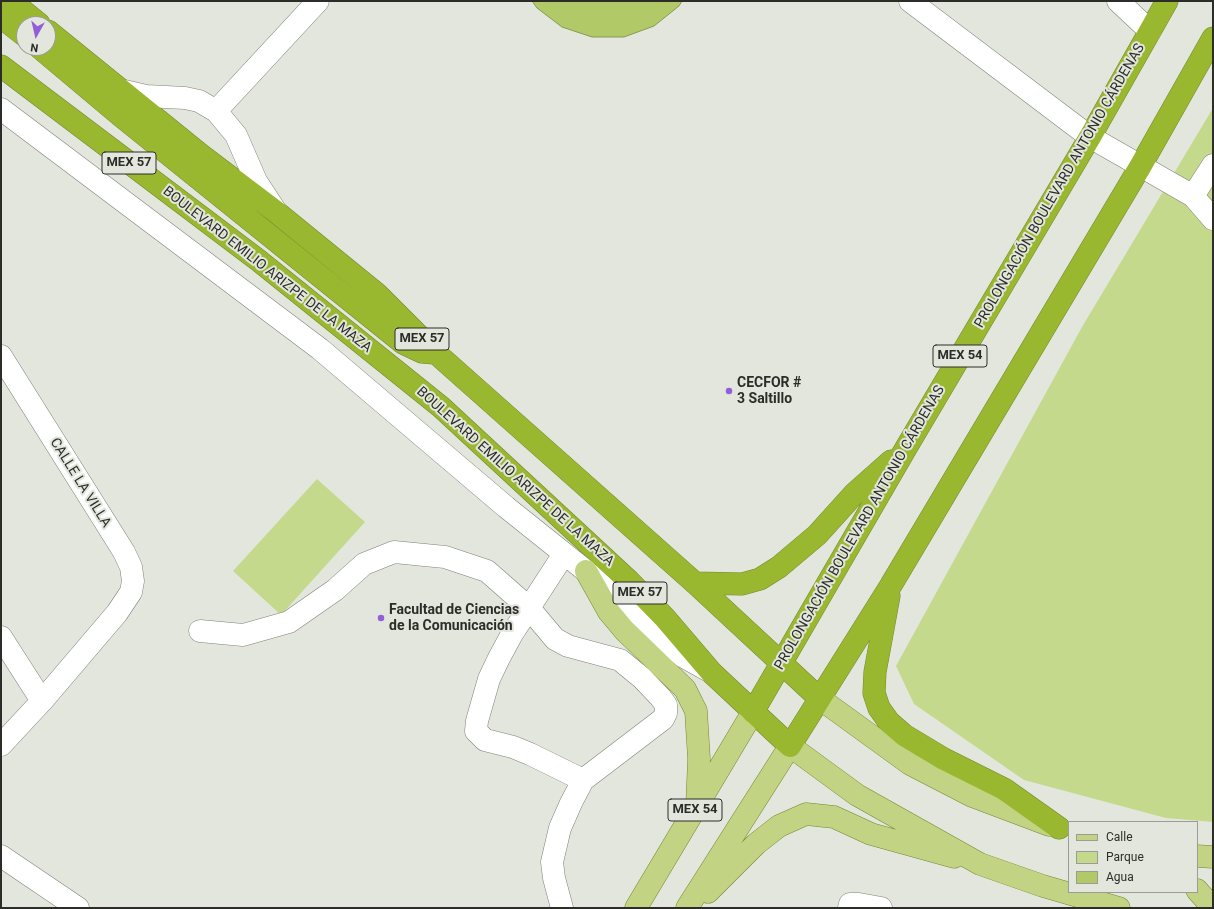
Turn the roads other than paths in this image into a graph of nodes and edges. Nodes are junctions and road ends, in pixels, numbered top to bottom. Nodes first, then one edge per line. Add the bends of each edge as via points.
1 (11, 1) edge
2 (318, 1) edge
3 (910, 1) edge
4 (1118, 1) edge
5 (1167, 1) edge
6 (29, 16) edge
7 (1, 17) edge
8 (16, 29) edge
9 (1150, 31) junction
10 (56, 38) edge
11 (1213, 38) edge
12 (50, 56) edge
13 (1, 66) edge
14 (120, 90) junction
15 (1, 109) edge
16 (216, 111) junction
17 (1090, 137) junction
18 (1213, 165) edge
19 (1140, 167) junction
20 (1193, 196) junction
21 (275, 211) junction
22 (1213, 219) edge
23 (437, 354) junction
24 (1, 356) edge
25 (906, 448) junction
26 (564, 554) junction
27 (586, 572) junction
28 (695, 583) junction
29 (891, 585) junction
30 (529, 608) junction
31 (200, 631) dead end
32 (1, 637) edge
33 (782, 662) junction
34 (712, 673) junction
35 (818, 698) junction
36 (42, 701) junction
37 (753, 712) junction
38 (1, 745) edge
39 (790, 746) junction
40 (583, 780) junction
41 (697, 806) junction
42 (1064, 830) edge
43 (1, 856) edge
44 (1198, 856) edge
45 (1213, 857) edge
46 (980, 864) junction
47 (1198, 891) edge
48 (78, 908) edge
49 (562, 908) edge
50 (636, 908) edge
51 (687, 908) edge
52 (691, 908) edge
53 (849, 908) edge
54 (882, 908) edge
55 (1119, 908) edge
56 (1212, 908) edge

1 - 6 highway
2 - 16 street
3 - 17 street
4 - 9 street
5 - 9 highway, PROLONGACIÓN BOULEVARD ANTONIO CÁRDENAS / MEX 54
7 - 8 highway
9 - 17 highway, PROLONGACIÓN BOULEVARD ANTONIO CÁRDENAS / MEX 54
10 - 14 highway, MEX 57
11 - 19 highway, MEX 54
12 - 23 highway via 403,343 422,352
13 - 34 highway, BOULEVARD EMILIO ARIZPE DE LA MAZA / MEX 57 via 258,260 441,407 629,581 666,618
14 - 16 street via 146,96 199,101
14 - 21 highway, MEX 57
15 - 26 street via 320,349
16 - 21 street via 236,135 256,181
17 - 19 street
17 - 25 highway, PROLONGACIÓN BOULEVARD ANTONIO CÁRDENAS / MEX 54
18 - 20 street
19 - 20 street
19 - 29 highway, MEX 54
20 - 22 street
21 - 23 highway, MEX 57 via 377,294
23 - 28 highway, MEX 57
24 - 36 street, CALLE LA VILLA via 120,545 131,567 133,581 131,592 117,613
25 - 28 highway via 855,493 817,535 779,568 760,579 742,584
25 - 33 highway, PROLONGACIÓN BOULEVARD ANTONIO CÁRDENAS / MEX 54
26 - 27 street
26 - 30 street
27 - 34 street via 684,657
27 - 41 main road via 614,618 685,689 696,711 699,759
28 - 33 highway, MEX 57
29 - 35 highway, MEX 54
29 - 42 highway via 875,672 874,693 879,708 889,722 904,735 944,759 1004,789
30 - 31 street via 487,571 445,556 394,552 364,564 335,590 289,622 243,635
30 - 40 street via 512,634 489,679 476,731 485,740 524,752
30 - 40 street via 555,639 568,646 620,660 642,678 666,706 663,720
32 - 36 street
33 - 35 highway, MEX 57
33 - 37 highway, PROLONGACIÓN BOULEVARD ANTONIO CÁRDENAS / MEX 54
34 - 37 highway, BOULEVARD EMILIO ARIZPE DE LA MAZA / MEX 57
35 - 39 highway, MEX 54
35 - 42 main road via 910,764 972,796
36 - 38 street, CALLE LA VILLA
37 - 39 highway, BOULEVARD EMILIO ARIZPE DE LA MAZA / MEX 57
37 - 41 main road, PROLONGACIÓN BOULEVARD ANTONIO CÁRDENAS / MEX 54
39 - 46 main road, BOULEVARD EMILIO ARIZPE DE LA MAZA via 857,795
39 - 51 main road, MEX 54
40 - 49 street via 560,828 552,862
41 - 50 main road, PROLONGACIÓN BOULEVARD ANTONIO CÁRDENAS / MEX 54
43 - 48 street
44 - 45 main road
46 - 52 main road via 871,834 834,817 806,814 779,826 756,844
46 - 55 main road, BOULEVARD EMILIO ARIZPE DE LA MAZA
47 - 56 main road
53 - 54 street via 850,904

